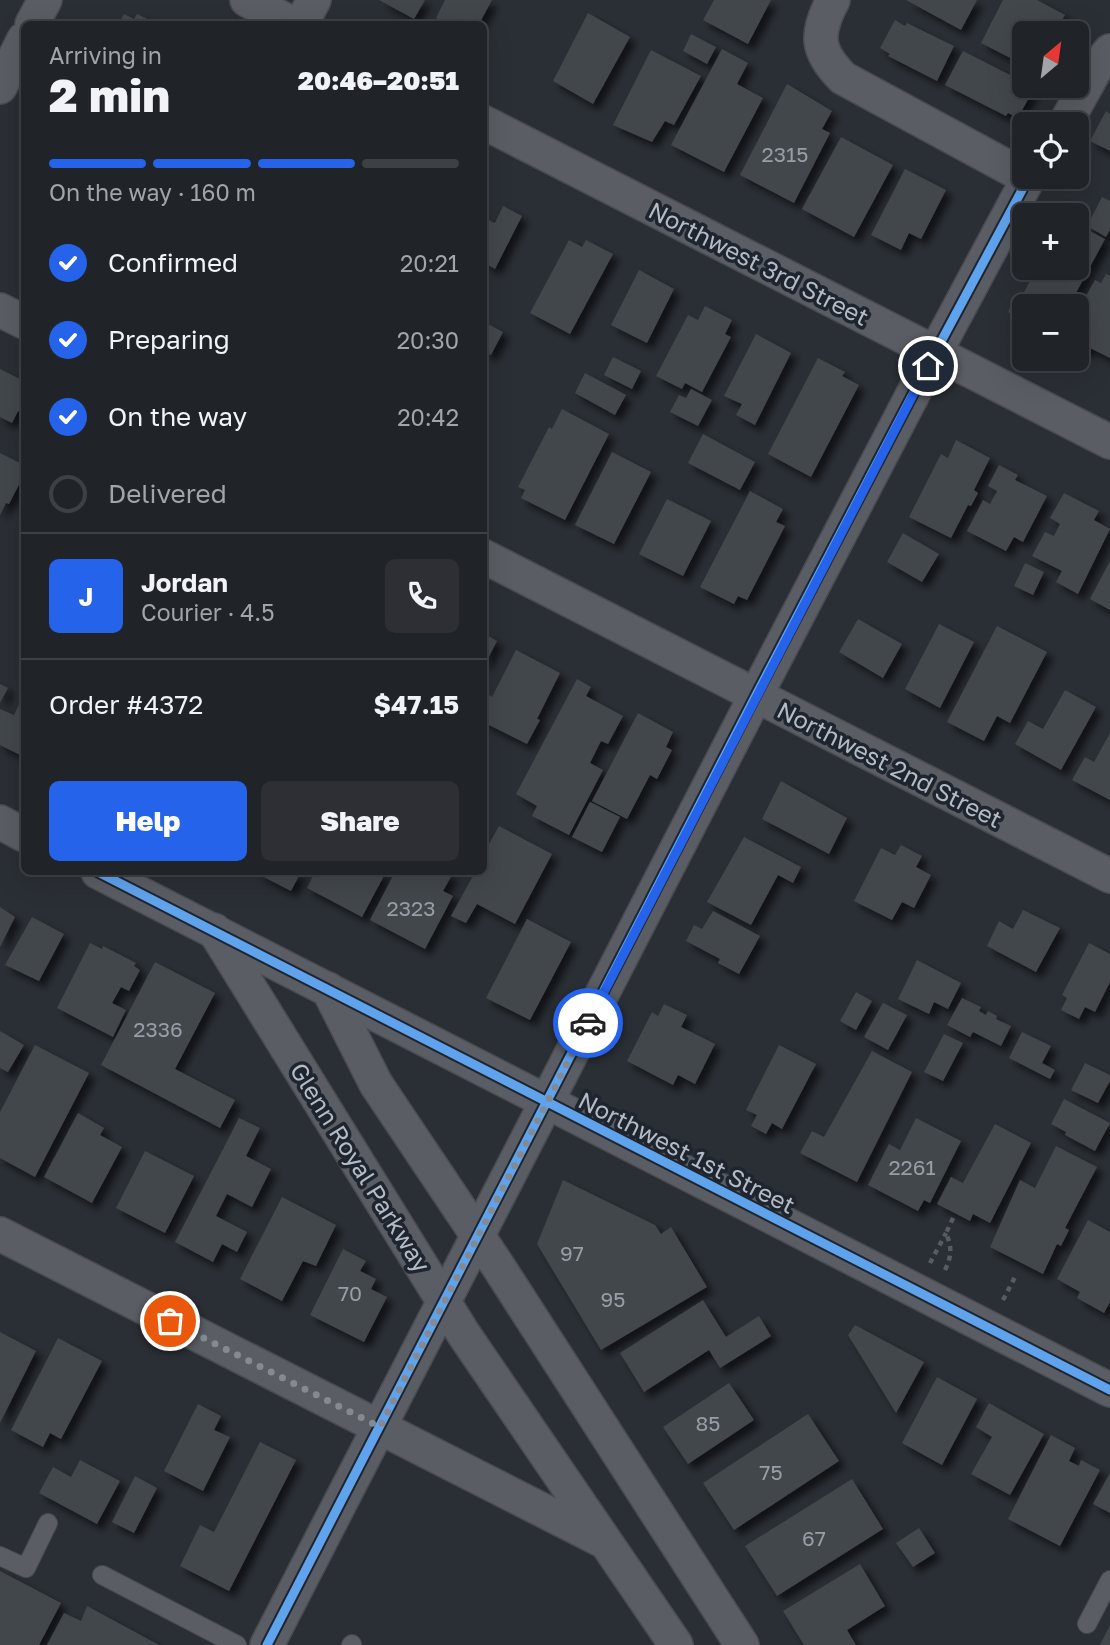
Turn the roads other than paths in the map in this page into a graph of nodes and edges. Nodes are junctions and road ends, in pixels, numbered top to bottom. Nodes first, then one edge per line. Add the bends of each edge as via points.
1 (45, 0) edge
2 (247, 0) edge
3 (313, 0) edge
4 (833, 0) edge
5 (34, 21) edge
6 (287, 21) edge
7 (302, 21) edge
8 (21, 45) edge
9 (1110, 51) edge
10 (0, 87) edge
11 (1072, 112) edge
12 (487, 124) edge
13 (1012, 169) edge
14 (1021, 189) edge
15 (0, 310) edge
16 (21, 320) edge
17 (934, 353) junction
18 (1110, 442) edge
19 (487, 558) edge
20 (756, 695) junction
21 (0, 822) edge
22 (21, 833) edge
23 (104, 875) edge
24 (1110, 876) edge
25 (214, 930) junction
26 (328, 989) junction
27 (547, 1102) junction
28 (0, 1234) edge
29 (478, 1236) junction
30 (445, 1302) junction
31 (1110, 1390) edge
32 (380, 1427) junction
33 (48, 1523) dead end
34 (607, 1543) junction
35 (0, 1556) edge
36 (102, 1575) dead end
37 (1110, 1580) edge
38 (1087, 1624) dead end
39 (236, 1645) edge
40 (267, 1645) edge
41 (676, 1645) edge
42 (742, 1645) edge

1 - 5 street
2 - 6 street
3 - 7 street
4 - 13 street via 820,42 823,54 843,78
8 - 10 street
9 - 11 street
12 - 17 street, Northwest 3rd Street
14 - 17 street
15 - 16 street
17 - 18 street, Northwest 3rd Street
17 - 20 street
19 - 20 street, Northwest 2nd Street
20 - 24 street, Northwest 2nd Street
20 - 27 street
21 - 22 street
23 - 25 street, Northwest 1st Street
25 - 26 street, Northwest 1st Street
25 - 30 street, Glenn Royal Parkway
26 - 27 street, Northwest 1st Street
26 - 29 street via 376,1084
27 - 29 street
27 - 31 street, Northwest 1st Street
28 - 32 street
29 - 30 street
29 - 42 street
30 - 32 street
30 - 34 street, Glenn Royal Parkway
32 - 34 street
32 - 40 street
33 - 35 lane via 26,1568
34 - 41 street, Glenn Royal Parkway
36 - 39 lane
37 - 38 lane

